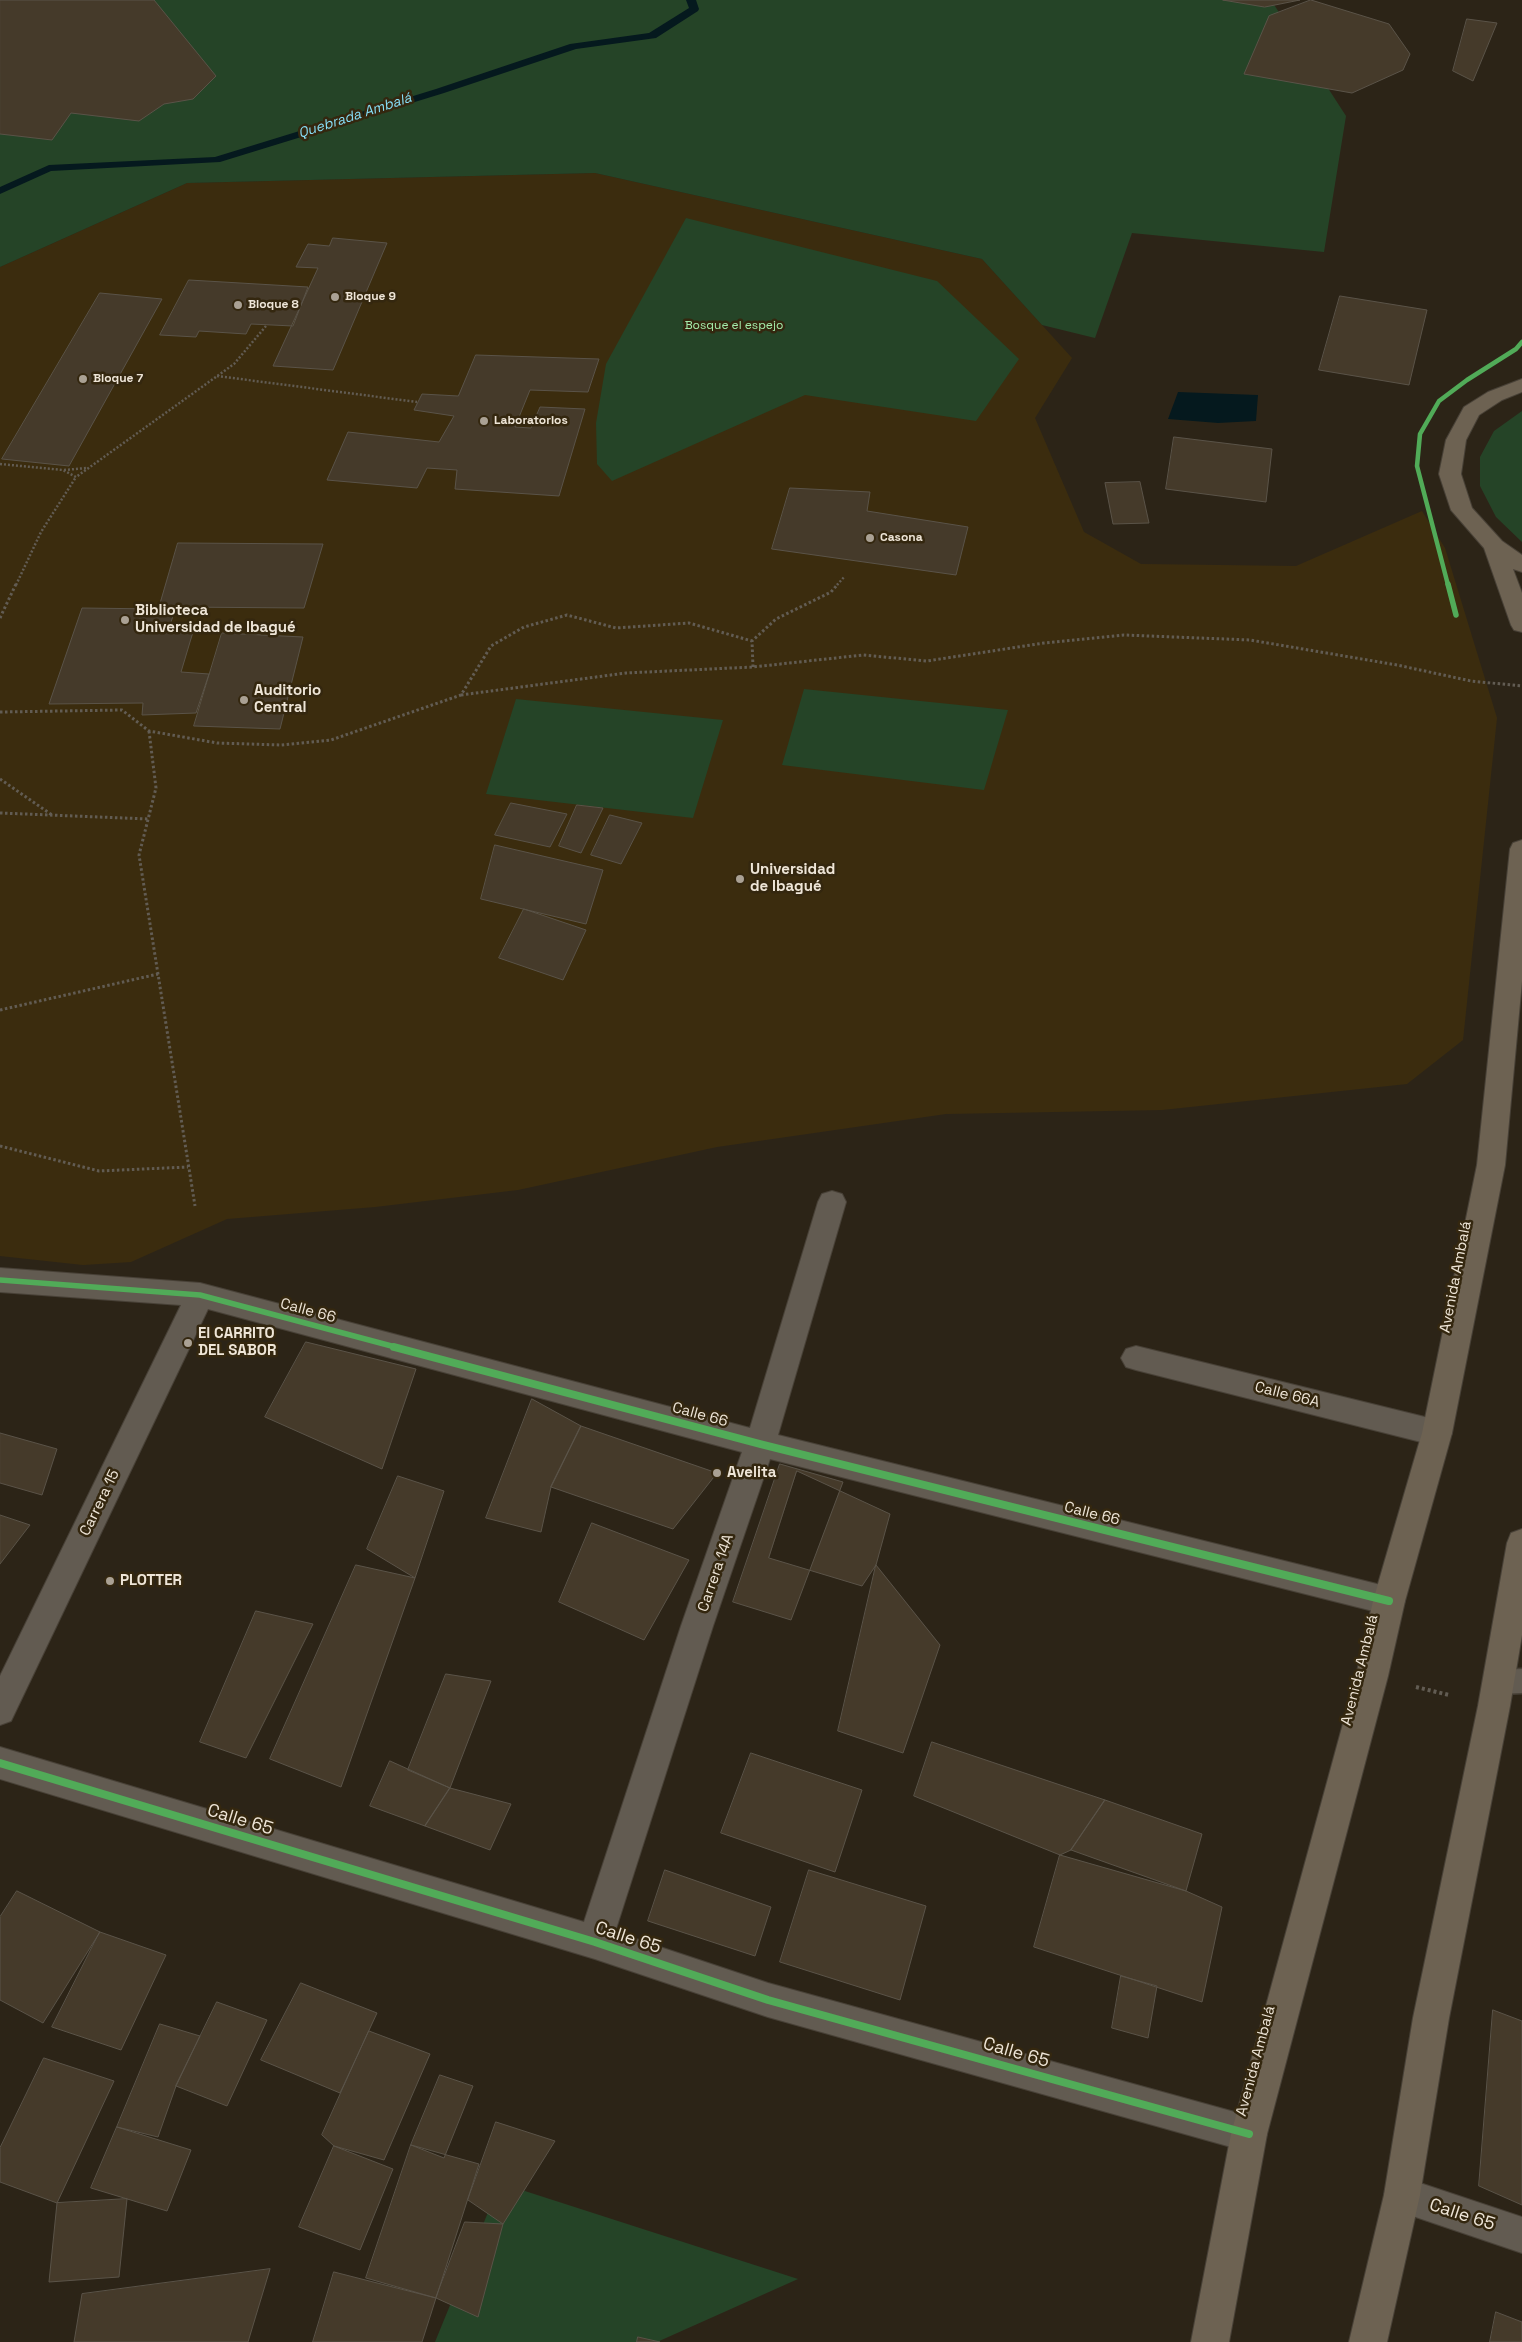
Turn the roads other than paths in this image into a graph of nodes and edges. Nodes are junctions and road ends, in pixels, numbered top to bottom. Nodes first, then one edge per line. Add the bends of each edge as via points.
1 (1522, 385) edge
2 (1494, 546) junction
3 (1522, 565) edge
4 (1522, 625) edge
5 (1522, 850) edge
6 (832, 1202) dead end
7 (0, 1280) edge
8 (200, 1295) junction
9 (1136, 1358) dead end
10 (1437, 1433) junction
11 (760, 1444) junction
12 (1522, 1543) edge
13 (1389, 1600) junction
14 (1505, 1690) edge
15 (0, 1710) edge
16 (0, 1764) edge
17 (595, 1942) junction
18 (1249, 2134) junction
19 (1402, 2195) junction
20 (1522, 2235) edge
21 (1210, 2342) edge
22 (1368, 2342) edge

1 - 2 main road via 1471,411 1456,440 1450,474 1462,510
2 - 3 main road
2 - 4 main road
5 - 10 main road, Avenida Ambalá via 1491,1165
6 - 11 street, Carrera 14A
7 - 8 street, Calle 66
8 - 11 street, Calle 66
8 - 15 street, Carrera 15
9 - 10 street, Calle 66A
10 - 13 main road, Avenida Ambalá
11 - 13 street, Calle 66
11 - 17 street, Carrera 14A via 697,1626
12 - 14 main road
13 - 18 main road, Avenida Ambalá via 1372,1676
14 - 19 main road via 1431,2018
16 - 17 street, Calle 65
17 - 18 street, Calle 65 via 768,2000
18 - 21 main road, Avenida Ambalá
19 - 20 street, Calle 65
19 - 22 main road

